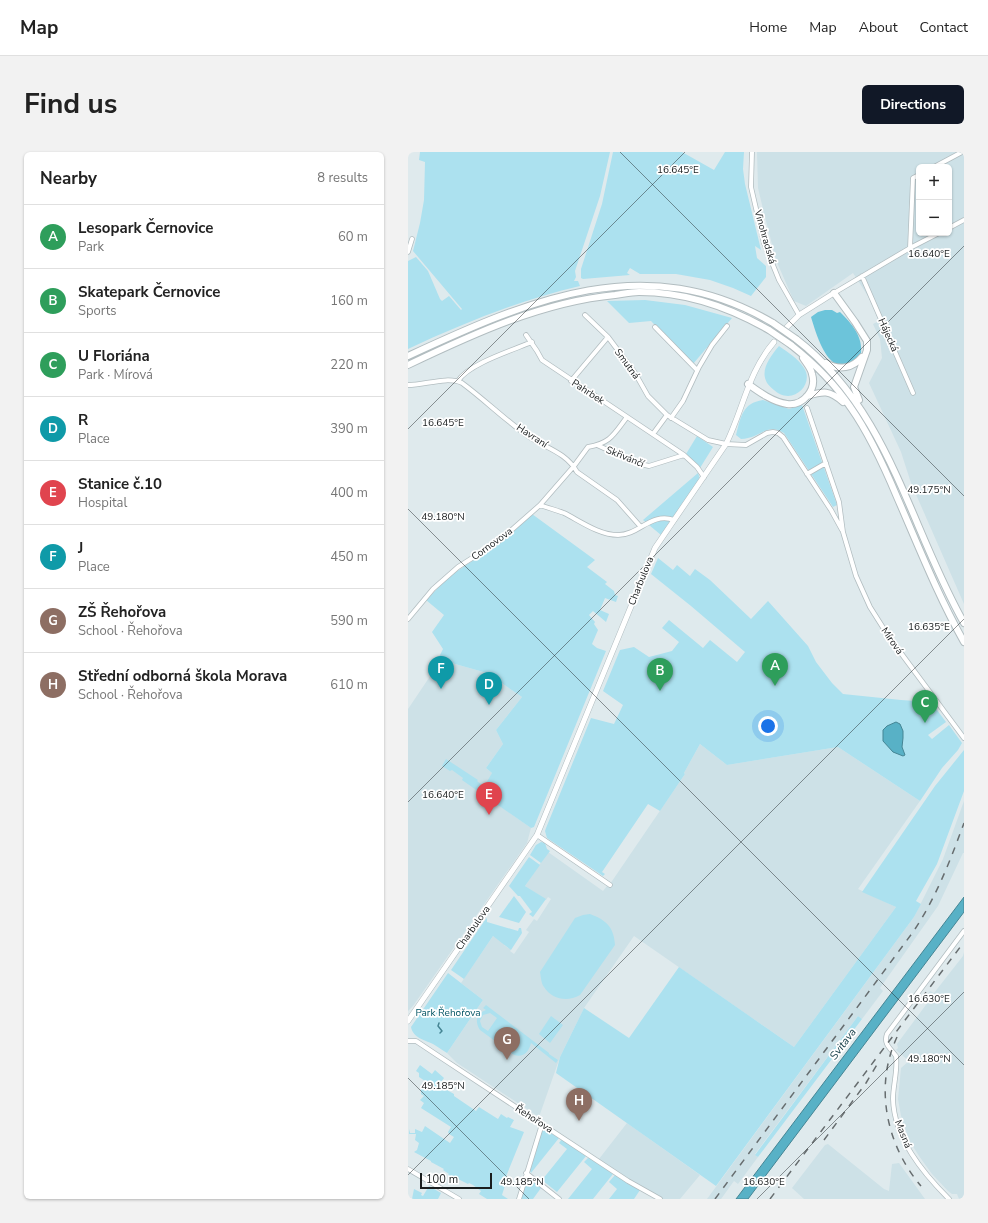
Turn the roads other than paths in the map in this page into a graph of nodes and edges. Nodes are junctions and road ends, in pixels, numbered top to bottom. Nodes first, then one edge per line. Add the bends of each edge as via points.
1 (752, 152) edge
2 (962, 152) edge
3 (940, 164) edge
4 (916, 176) edge
5 (964, 220) edge
6 (952, 226) edge
7 (932, 236) edge
8 (412, 239) dead end
9 (910, 248) junction
10 (408, 252) edge
11 (862, 276) junction
12 (834, 293) junction
13 (585, 315) dead end
14 (799, 315) junction
15 (727, 326) dead end
16 (655, 327) dead end
17 (787, 327) dead end
18 (526, 335) dead end
19 (608, 337) junction
20 (532, 342) junction
21 (774, 342) dead end
22 (791, 345) junction
23 (866, 352) junction
24 (408, 356) edge
25 (821, 359) junction
26 (408, 365) edge
27 (697, 370) junction
28 (570, 380) junction
29 (458, 381) junction
30 (748, 384) junction
31 (408, 385) edge
32 (913, 393) dead end
33 (806, 396) junction
34 (807, 408) dead end
35 (852, 408) junction
36 (669, 416) junction
37 (866, 416) junction
38 (627, 417) junction
39 (653, 434) junction
40 (726, 444) junction
41 (597, 445) junction
42 (588, 447) joint
43 (684, 455) junction
44 (826, 463) junction
45 (574, 466) junction
46 (807, 474) junction
47 (704, 477) junction
48 (540, 505) junction
49 (674, 520) junction
50 (640, 526) junction
51 (843, 532) junction
52 (408, 619) edge
53 (964, 624) edge
54 (964, 642) edge
55 (964, 738) edge
56 (537, 835) junction
57 (610, 885) dead end
58 (964, 931) edge
59 (408, 1021) edge
60 (408, 1041) edge
61 (542, 1124) junction
62 (408, 1169) edge
63 (526, 1173) junction
64 (459, 1199) edge
65 (519, 1199) edge
66 (559, 1199) edge
67 (660, 1199) edge
68 (949, 1199) edge

1 - 14 street, Vinohradská via 751,187 764,243 779,280
2 - 3 street
4 - 9 street via 913,178
5 - 6 street
7 - 9 street
8 - 10 street
9 - 11 street
11 - 12 street
11 - 32 street, Hájecká
12 - 14 street
12 - 23 highway via 863,334 867,344
13 - 19 street, Smutná
14 - 17 street
15 - 27 street
16 - 27 street
18 - 20 street, Pahrbek
19 - 28 street
19 - 36 street, Smutná via 635,373 648,396
20 - 28 street, Pahrbek via 542,360
20 - 29 street via 496,356 462,374
21 - 30 street, Charbulova via 759,362
22 - 26 highway, bridge via 737,313 694,299 656,293 630,293 567,303 511,320
22 - 33 highway via 812,374 812,385
22 - 35 highway via 823,374
23 - 25 highway via 857,363 845,367 834,367
23 - 37 highway via 854,387
24 - 25 highway, bridge via 507,313 565,295 608,287 639,285 677,287 726,300 773,323
25 - 37 highway via 845,386
27 - 36 street via 683,401
28 - 38 street, Pahrbek
29 - 31 street
29 - 45 street, Havraní via 540,444 555,450
30 - 33 highway via 784,403 795,404
30 - 40 street, Charbulova
33 - 35 highway via 821,392 830,393
34 - 44 street
35 - 54 highway via 887,474
36 - 39 street
36 - 40 street, Smutná via 708,440
37 - 53 highway via 895,470 942,580
38 - 39 street, Pahrbek
38 - 41 street via 612,436
39 - 43 street, Pahrbek
40 - 46 street, Smutná via 746,445 767,433 778,433
40 - 47 street, Charbulova
41 - 42 street, Skřivánčí
41 - 43 street, Skřivánčí via 649,466
42 - 45 street, Cornovova
43 - 47 street, Pahrbek
44 - 46 street
44 - 51 street via 839,502
45 - 48 street, Cornovova
45 - 50 street, Havraní via 577,472 617,500
46 - 51 street
47 - 49 street, Charbulova
48 - 50 street via 610,534 619,535
48 - 52 street, Cornovova via 499,541 458,568 433,590
49 - 50 street via 655,519
49 - 56 street, Charbulova via 655,548
51 - 55 street, Mírová via 856,576 870,607 888,636
56 - 57 street
56 - 59 street, Charbulova
58 - 68 street, Masná via 887,1034 885,1042 896,1056 893,1100 901,1133 921,1170
60 - 61 street, Řehořova via 416,1042 434,1053
61 - 63 street
61 - 67 street, Řehořova
62 - 64 street
63 - 65 street
63 - 66 street

